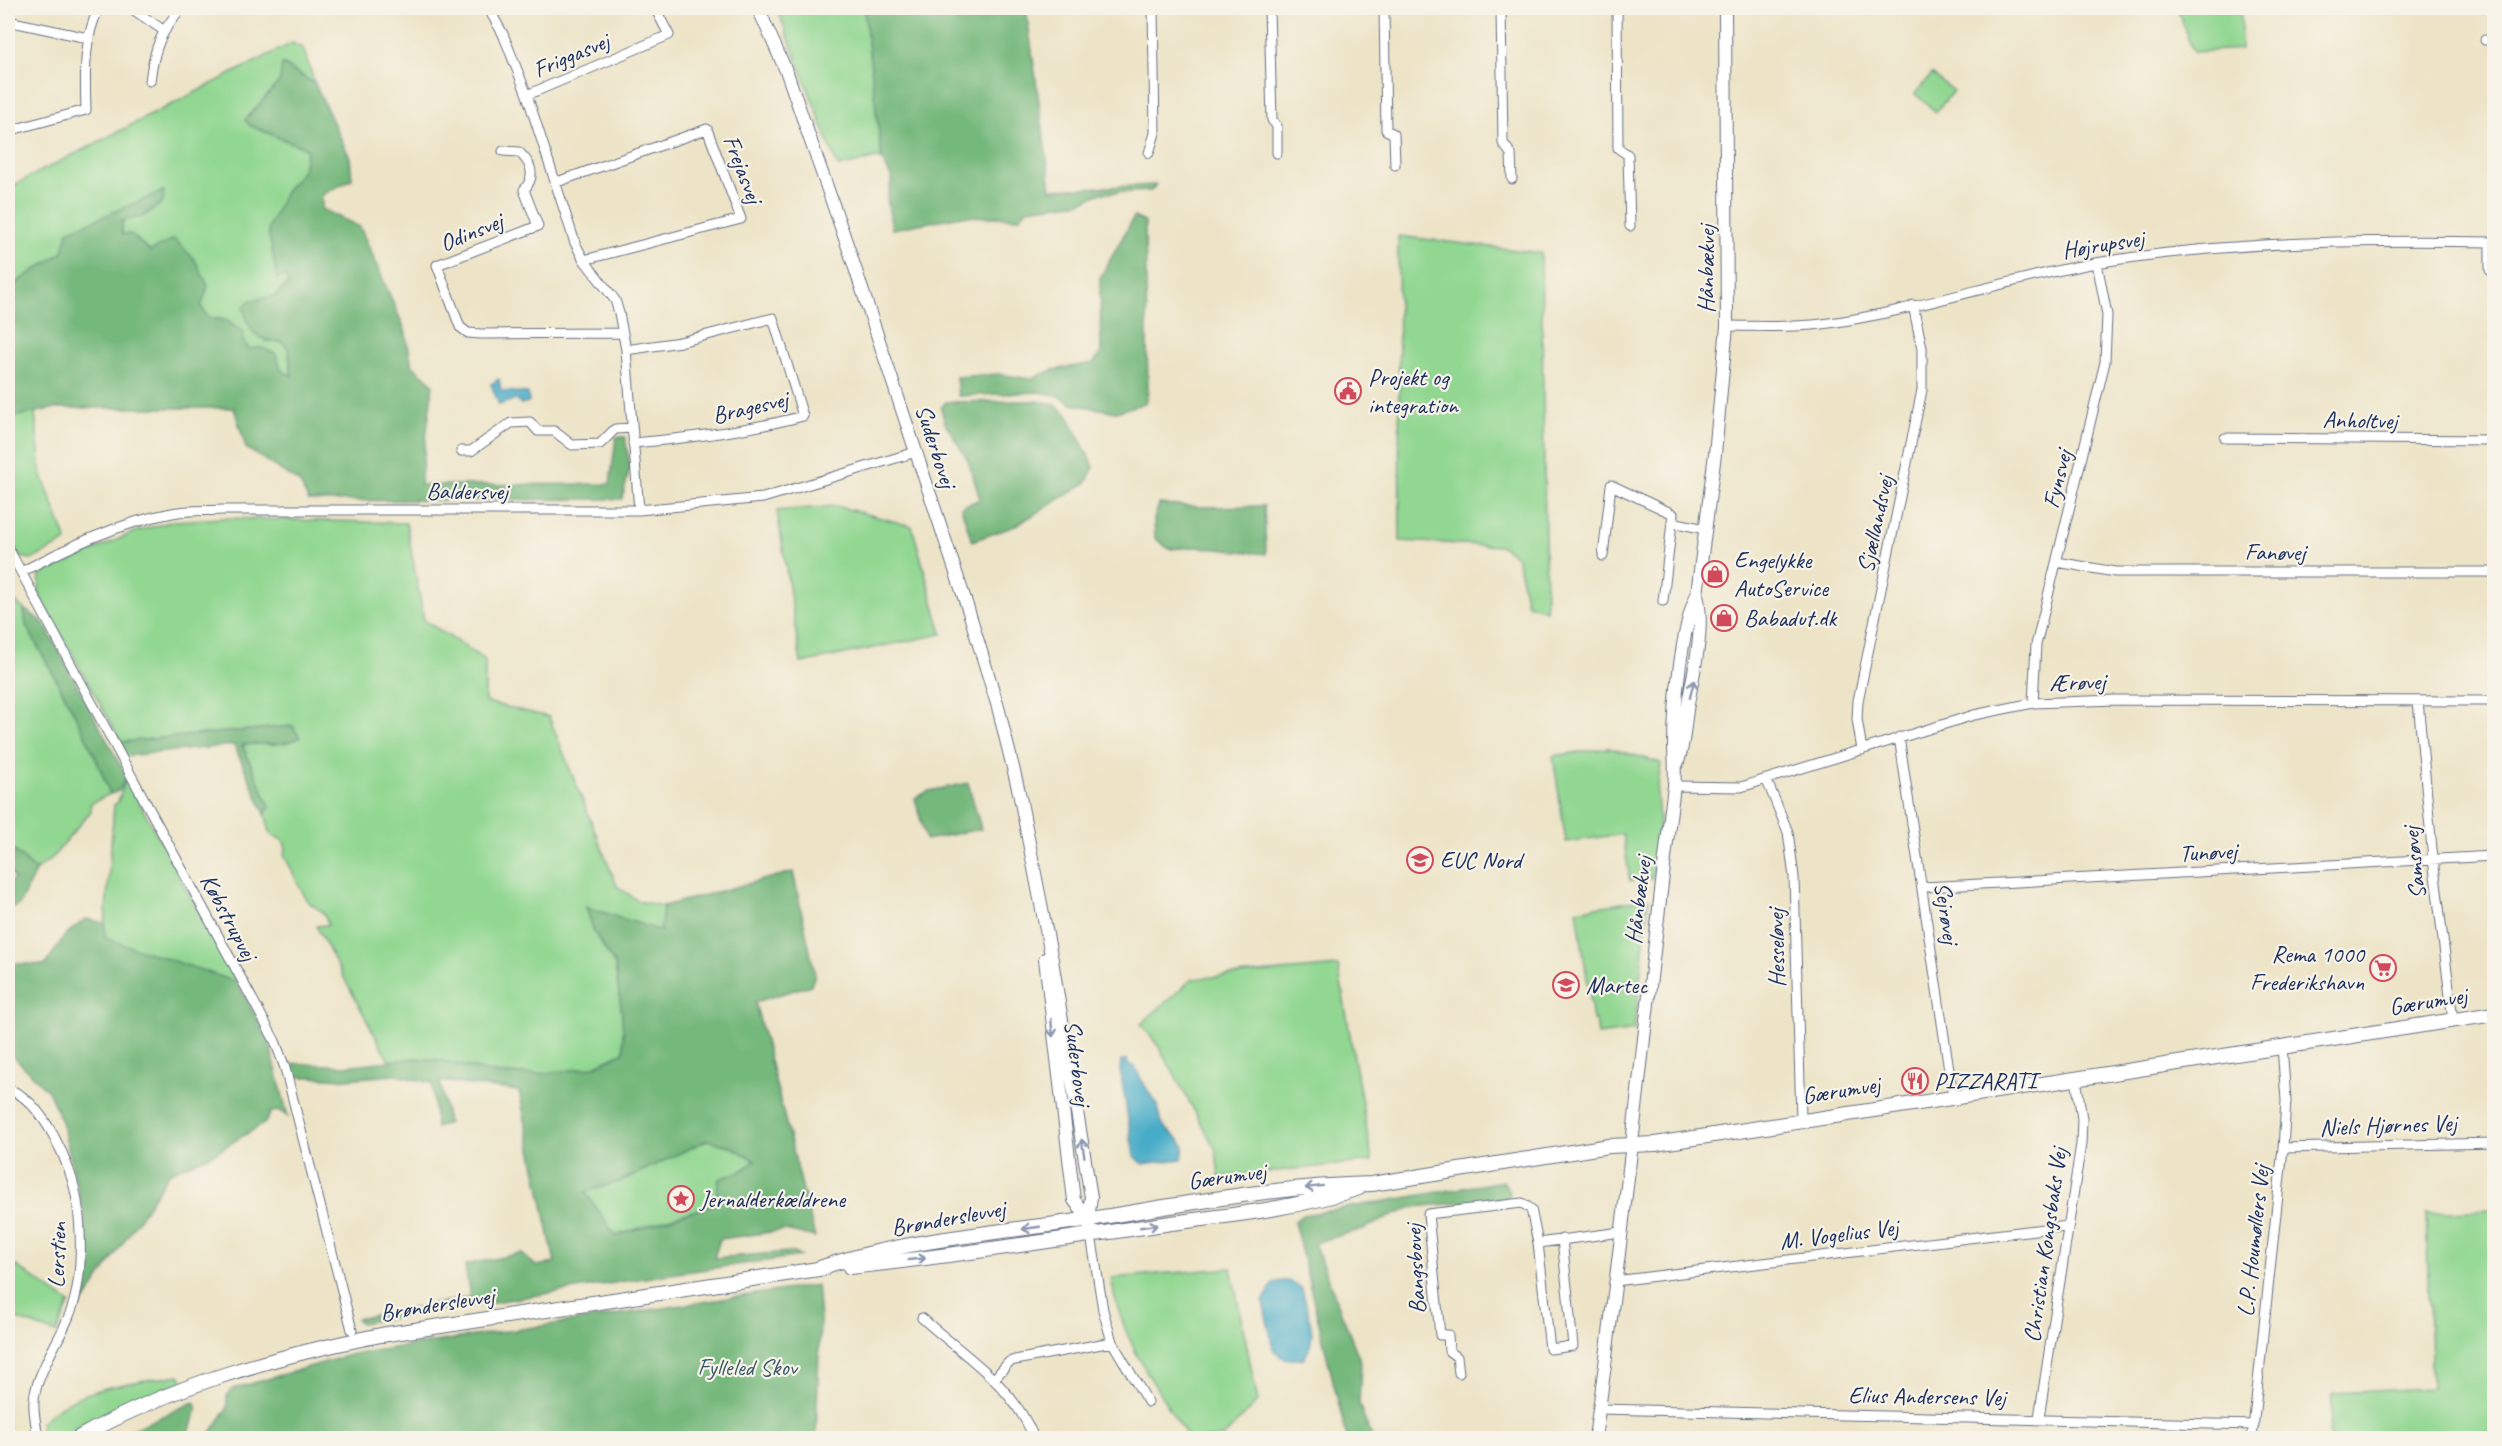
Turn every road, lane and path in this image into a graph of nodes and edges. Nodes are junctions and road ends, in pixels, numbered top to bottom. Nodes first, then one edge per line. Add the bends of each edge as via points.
1 (99, 8) edge
2 (130, 8) edge
3 (180, 8) edge
4 (505, 8) edge
5 (655, 8) edge
6 (759, 8) edge
7 (1153, 8) edge
8 (1269, 8) edge
9 (1384, 8) edge
10 (1501, 8) edge
11 (1617, 8) edge
12 (1725, 8) edge
13 (491, 10) edge
14 (8, 21) edge
15 (162, 30) junction
16 (88, 38) junction
17 (150, 81) dead end
18 (527, 95) junction
19 (8, 131) edge
20 (503, 151) dead end
21 (1149, 153) dead end
22 (1277, 153) dead end
23 (550, 159) junction
24 (1395, 165) dead end
25 (530, 166) junction
26 (1512, 178) dead end
27 (557, 182) junction
28 (1630, 226) dead end
29 (2492, 242) edge
30 (584, 260) junction
31 (2097, 263) junction
32 (2494, 270) edge
33 (1913, 305) junction
34 (1727, 326) junction
35 (624, 333) junction
36 (626, 350) junction
37 (632, 428) junction
38 (2225, 438) dead end
39 (2494, 440) edge
40 (633, 443) junction
41 (461, 451) dead end
42 (916, 452) junction
43 (639, 510) junction
44 (1672, 522) junction
45 (1706, 529) junction
46 (8, 548) edge
47 (1603, 556) dead end
48 (2057, 562) junction
49 (21, 572) junction
50 (2494, 572) edge
51 (1663, 601) dead end
52 (2418, 701) junction
53 (2494, 701) edge
54 (2033, 703) junction
55 (1899, 737) junction
56 (1862, 750) junction
57 (1767, 781) junction
58 (1674, 786) junction
59 (2494, 855) edge
60 (2433, 859) junction
61 (1924, 888) junction
62 (2494, 1014) edge
63 (2453, 1020) junction
64 (2282, 1046) junction
65 (2076, 1078) junction
66 (8, 1089) edge
67 (1953, 1096) junction
68 (1801, 1119) junction
69 (2494, 1143) edge
70 (1631, 1145) junction
71 (2283, 1148) junction
72 (1372, 1184) junction
73 (1089, 1219) junction
74 (2068, 1226) junction
75 (1621, 1232) junction
76 (1091, 1234) junction
77 (1562, 1239) junction
78 (1538, 1243) junction
79 (817, 1269) junction
80 (1615, 1281) junction
81 (922, 1318) dead end
82 (352, 1330) dead end
83 (1112, 1342) junction
84 (1459, 1373) dead end
85 (994, 1379) junction
86 (1148, 1402) dead end
87 (1599, 1409) junction
88 (2039, 1418) junction
89 (2254, 1425) junction
90 (38, 1438) edge
91 (78, 1438) edge
92 (1034, 1438) edge
93 (1595, 1438) edge
94 (2252, 1438) edge

1 - 16 street
2 - 15 street
3 - 15 street
4 - 13 street
5 - 18 street, Friggasvej via 669,35
6 - 42 street, Suderbovej via 787,73
7 - 21 street via 1155,133
8 - 22 street via 1272,120 1276,126
9 - 24 street via 1386,130 1394,134
10 - 26 street via 1503,143 1511,154
11 - 28 street via 1618,148 1628,155
12 - 34 street, Hånbækvej
13 - 18 street
14 - 16 street
15 - 17 street via 153,54
16 - 19 street via 86,110
18 - 23 street
20 - 25 street via 519,152
23 - 25 street
23 - 27 street
25 - 35 street, Odinsvej via 531,182 524,190 538,226 437,264 460,327 468,333 481,334
27 - 30 street
27 - 30 street, Frejasvej via 707,129 741,219
29 - 31 street, Højrupsvej via 2259,244
29 - 32 street, Højrupsvej via 2490,270
30 - 35 street via 615,300
31 - 33 street, Højrupsvej
31 - 48 street, Fynsvej via 2107,315 2105,362
33 - 34 street, Højrupsvej via 1820,324
33 - 56 street, Sjællandsvej via 1922,348 1922,390 1858,701
34 - 45 street, Hånbækvej
35 - 36 street
36 - 37 street
36 - 40 street, Bragesvej via 690,340 773,318 803,416 717,436
37 - 40 street
37 - 41 street via 615,429 600,444 572,445 554,431 538,431 530,422 511,423 471,451
38 - 39 street, Anholtvej
40 - 43 street
42 - 43 street, Baldersvej via 763,498
42 - 73 street, Suderbovej via 998,707 1020,792 1091,1197
43 - 49 street, Baldersvej via 173,513 82,541
44 - 45 street
44 - 47 street via 1673,514 1611,485
44 - 51 street
45 - 58 street, Hånbækvej via 1681,670
46 - 49 street, Købstrupvej
48 - 50 street, Fanøvej via 2115,572
48 - 54 street, Fynsvej via 2036,645
49 - 82 street, Købstrupvej via 275,1041
52 - 53 street, Ærøvej
52 - 54 street, Ærøvej
52 - 60 street, Samsøvej
54 - 55 street, Ærøvej
55 - 56 street, Ærøvej
55 - 61 street, Sejrøvej
56 - 57 street, Ærøvej
57 - 58 street, Ærøvej via 1719,789
57 - 68 street, Hesseløvej via 1788,832 1794,877
58 - 70 street, Hånbækvej
59 - 60 street, Tunøvej
60 - 61 street, Tunøvej
60 - 63 street, Samsøvej
61 - 67 street, Sejrøvej
62 - 63 main road, Gærumvej
63 - 64 main road, Gærumvej
64 - 65 main road, Gærumvej
64 - 71 street, L.P. Houmøllers Vej via 2286,1075
65 - 67 main road, Gærumvej
65 - 74 street, Christian Kongsbaks Vej via 2082,1119
66 - 90 street, Lerstien via 26,1099 59,1143 77,1200 78,1287 62,1337 36,1388
67 - 68 main road, Gærumvej
68 - 70 main road, Gærumvej
69 - 71 street, Niels Hjørnes Vej
70 - 72 main road, Gærumvej
70 - 75 street
71 - 89 street, L.P. Houmøllers Vej
72 -> 73 main road, Gærumvej via 1214,1199
76 -> 72 main road, Gærumvej via 1338,1196
73 - 76 street, Suderbovej
73 -> 79 main road, Brønderslevvej via 941,1241
74 - 80 street, M. Vogelius Vej
74 - 88 street, Christian Kongsbaks Vej
75 - 77 street
75 - 80 street
79 -> 76 main road, Brønderslevvej via 941,1257
76 - 83 street
77 - 78 street
77 - 78 street, Bangsbovej via 1573,1347 1550,1349
78 - 84 street, Bangsbovej via 1531,1209 1522,1203 1428,1214 1440,1335 1448,1335 1449,1351 1457,1357
79 - 91 main road, Brønderslevvej via 320,1347 197,1384
80 - 87 street
81 - 85 street
83 - 85 street via 1015,1360
83 - 86 street
85 - 92 street via 1014,1401
87 - 88 street, Elius Andersens Vej
87 - 93 street
88 - 89 street, Elius Andersens Vej
89 - 94 street, L.P. Houmøllers Vej

